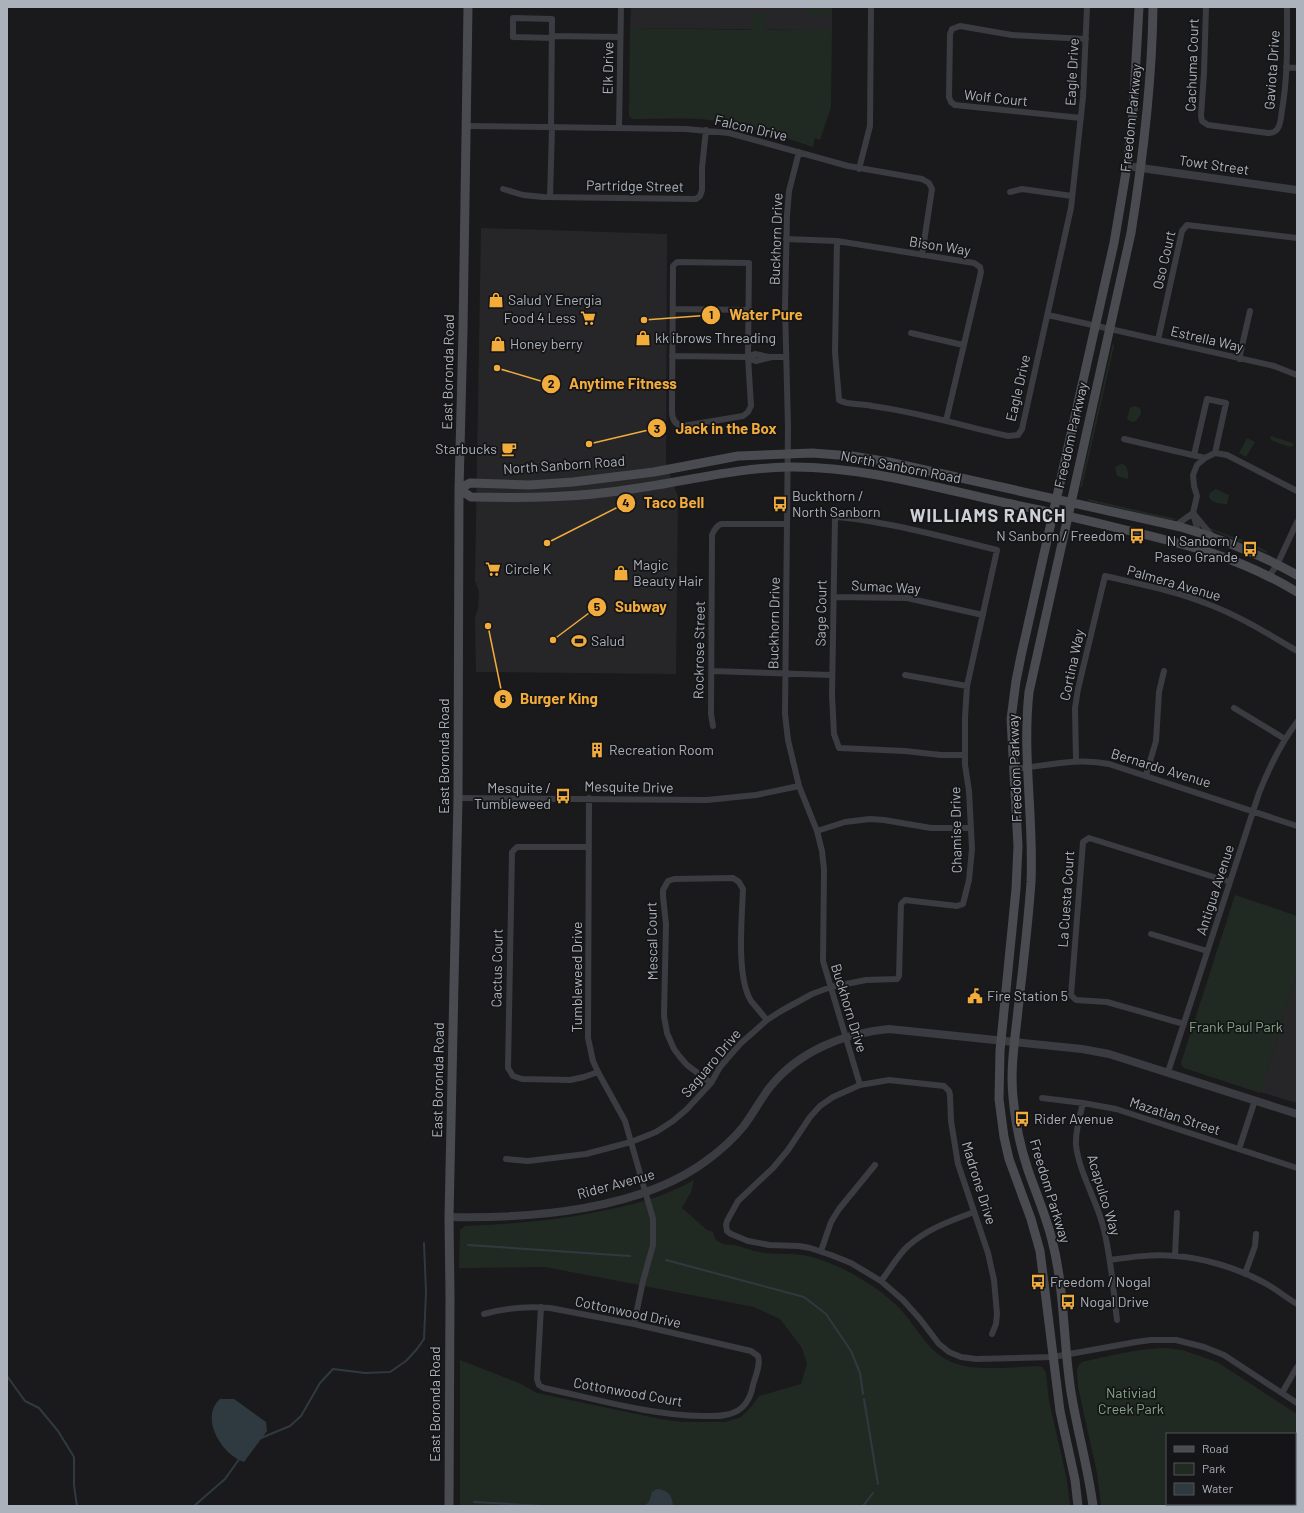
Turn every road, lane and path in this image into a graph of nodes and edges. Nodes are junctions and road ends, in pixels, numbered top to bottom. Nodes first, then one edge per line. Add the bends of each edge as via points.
1 (468, 7) edge
2 (621, 7) edge
3 (871, 7) edge
4 (1087, 7) edge
5 (1139, 7) edge
6 (1152, 7) edge
7 (1206, 7) edge
8 (1287, 7) edge
9 (552, 37) junction
10 (620, 37) junction
11 (1086, 39) junction
12 (1286, 67) junction
13 (1297, 68) edge
14 (1081, 118) junction
15 (466, 126) junction
16 (551, 128) junction
17 (619, 128) junction
18 (706, 130) junction
19 (1275, 132) joint
20 (799, 152) junction
21 (1127, 166) junction
22 (1141, 168) junction
23 (859, 169) junction
24 (503, 189) dead end
25 (1297, 190) edge
26 (1010, 192) dead end
27 (1072, 196) junction
28 (550, 197) junction
29 (1297, 238) edge
30 (786, 239) junction
31 (837, 241) junction
32 (922, 255) junction
33 (673, 309) junction
34 (749, 310) junction
35 (1250, 311) dead end
36 (1048, 315) junction
37 (1095, 326) junction
38 (1110, 330) junction
39 (911, 333) dead end
40 (1158, 340) junction
41 (964, 345) junction
42 (672, 356) junction
43 (748, 357) junction
44 (786, 357) junction
45 (1239, 359) junction
46 (1297, 375) edge
47 (946, 421) junction
48 (1124, 438) dead end
49 (788, 453) junction
50 (1215, 453) junction
51 (1194, 455) junction
52 (1204, 458) junction
53 (787, 467) junction
54 (459, 489) junction
55 (1297, 491) edge
56 (1056, 500) junction
57 (1070, 502) junction
58 (1193, 513) junction
59 (1053, 514) junction
60 (1067, 517) junction
61 (1297, 522) edge
62 (787, 524) junction
63 (1175, 526) junction
64 (1198, 532) junction
65 (1213, 537) junction
66 (997, 550) joint
67 (1277, 565) junction
68 (1297, 575) edge
69 (1105, 576) joint
70 (1269, 576) junction
71 (1297, 592) edge
72 (834, 597) junction
73 (983, 615) junction
74 (1297, 651) edge
75 (712, 671) junction
76 (785, 672) junction
77 (1164, 672) dead end
78 (832, 675) junction
79 (905, 675) dead end
80 (967, 686) junction
81 (1234, 708) dead end
82 (1297, 722) edge
83 (713, 726) dead end
84 (1284, 739) junction
85 (965, 754) junction
86 (1076, 761) junction
87 (1027, 767) junction
88 (1014, 769) junction
89 (1146, 775) junction
90 (799, 786) junction
91 (458, 798) junction
92 (589, 798) junction
93 (1253, 810) junction
94 (1297, 826) edge
95 (971, 828) junction
96 (817, 831) junction
97 (589, 848) junction
98 (1230, 882) junction
99 (1151, 934) dead end
100 (1207, 950) junction
101 (831, 987) junction
102 (767, 1020) junction
103 (1184, 1024) junction
104 (846, 1037) junction
105 (1001, 1041) junction
106 (1014, 1042) junction
107 (598, 1072) junction
108 (1168, 1072) junction
109 (711, 1083) junction
110 (860, 1085) junction
111 (1042, 1098) dead end
112 (1255, 1100) junction
113 (1083, 1103) junction
114 (1297, 1114) edge
115 (631, 1142) junction
116 (1239, 1149) junction
117 (506, 1159) dead end
118 (876, 1165) dead end
119 (1297, 1168) edge
120 (646, 1192) junction
121 (974, 1212) junction
122 (1177, 1213) dead end
123 (449, 1217) junction
124 (1256, 1234) dead end
125 (820, 1251) junction
126 (1175, 1256) junction
127 (1110, 1260) junction
128 (1245, 1274) junction
129 (881, 1281) junction
130 (1297, 1304) edge
131 (541, 1307) junction
132 (484, 1314) dead end
133 (1117, 1320) dead end
134 (634, 1324) junction
135 (992, 1334) dead end
136 (1067, 1355) junction
137 (1053, 1357) junction
138 (759, 1362) joint
139 (1297, 1367) edge
140 (1282, 1393) junction
141 (1297, 1403) edge
142 (449, 1506) edge
143 (1078, 1506) edge
144 (1093, 1506) edge

1 - 15 main road, East Boronda Road
2 - 10 street, Elk Drive
3 - 23 street via 870,126
4 - 11 street, Eagle Drive
5 - 21 main road, Freedom Parkway via 1136,80
6 - 22 main road, Freedom Parkway via 1152,59
7 - 19 street, Cachuma Court via 1202,121 1208,125
8 - 12 street, Gaviota Drive
9 - 9 street via 513,37 513,18 552,19
9 - 10 street
9 - 16 street
10 - 17 street, Elk Drive
11 - 14 street, Eagle Drive
11 - 14 street, Wolf Court via 1012,35 960,26 952,29 950,34 949,97 954,105
12 - 13 street
12 - 19 street, Gaviota Drive via 1284,100 1280,122
14 - 27 street, Eagle Drive
15 - 16 street, Falcon Drive
15 - 54 main road, East Boronda Road
16 - 17 street, Falcon Drive
16 - 28 street
17 - 18 street, Falcon Drive
18 - 20 street, Falcon Drive via 737,135
18 - 28 street, Partridge Street via 702,190 696,199
20 - 23 street, Falcon Drive
20 - 30 street, Buckhorn Drive via 789,191
21 - 22 street, Towt Street
21 - 37 main road, Freedom Parkway via 1114,243
22 - 25 street, Towt Street
22 - 38 main road, Freedom Parkway via 1131,233
23 - 32 street, Falcon Drive via 919,178 930,184 932,189
24 - 28 street, Partridge Street via 530,196
26 - 27 street via 1022,189
27 - 36 street, Eagle Drive
29 - 40 street, Oso Court via 1187,225 1182,231
30 - 31 street, Bison Way
30 - 44 street, Buckhorn Drive
31 - 32 street, Bison Way
31 - 47 street, Eagle Drive via 835,340 839,400
32 - 41 street, Bison Way via 974,263 980,267
33 - 34 street
33 - 34 street via 674,265 677,262 686,262 749,263
33 - 42 street
34 - 43 street
35 - 45 street
36 - 37 street, Estrella Way
36 - 47 street, Eagle Drive via 1022,429 1018,435 1008,436
37 - 38 street, Estrella Way
37 - 56 main road, Freedom Parkway
38 - 40 street, Estrella Way
38 - 57 main road, Freedom Parkway
39 - 41 street
40 - 45 street, Estrella Way
41 - 47 street, Bison Way
42 - 43 street
42 - 43 street via 672,416 676,423 683,426 743,416 748,412 751,406
43 - 44 street via 755,354
44 - 49 street, Buckhorn Drive
45 - 46 street, Estrella Way via 1274,366
48 - 51 street
49 - 53 street, Buckhorn Drive
49 - 54 main road, North Sanborn Road via 738,456 614,477 529,484 470,483
49 - 56 main road, North Sanborn Road via 832,454 889,462
50 - 51 street via 1226,403 1207,399
50 - 52 street
50 - 55 street via 1231,456
51 - 52 street
52 - 58 street via 1197,465 1193,476 1197,496
53 - 54 main road, North Sanborn Road via 722,473 633,489 566,497 471,496
53 - 59 main road, North Sanborn Road via 863,472
53 - 62 street, Buckhorn Drive
54 - 91 main road, East Boronda Road
56 - 57 main road, North Sanborn Road
56 - 59 main road, Freedom Parkway
57 - 60 main road, Freedom Parkway
57 - 63 main road, North Sanborn Road
58 - 63 street
58 - 64 street
58 - 65 street
59 - 60 main road, North Sanborn Road
59 - 88 main road, Freedom Parkway via 1016,681 1011,719
60 - 70 main road, North Sanborn Road via 1186,544 1228,558
60 - 87 main road, Freedom Parkway via 1029,692 1026,720
61 - 67 street
62 - 75 street, Rockrose Street via 721,524 717,525 713,532
62 - 76 street, Buckhorn Drive
63 - 64 main road, North Sanborn Road
64 - 65 main road, North Sanborn Road
65 - 67 main road, North Sanborn Road via 1251,551
66 - 72 street, Sage Court via 878,522 835,518
66 - 73 street, Chamise Drive
67 - 68 main road, North Sanborn Road
67 - 70 street
69 - 74 street, Palmera Avenue via 1204,602 1250,623
69 - 86 street, Cortina Way via 1075,708
70 - 71 main road, North Sanborn Road
72 - 73 street, Sumac Way via 906,598
72 - 78 street, Sage Court
73 - 80 street, Chamise Drive
75 - 76 street
75 - 83 street, Rockrose Street
76 - 78 street
76 - 90 street, Buckhorn Drive via 786,727
77 - 89 street via 1159,692 1156,741
78 - 85 street, Sage Court via 832,720 839,748 941,755
79 - 80 street
80 - 85 street, Chamise Drive
81 - 84 street
82 - 84 street, Antigua Avenue
84 - 93 street, Antigua Avenue
85 - 95 street, Chamise Drive
86 - 87 street, Bernardo Avenue
86 - 89 street, Bernardo Avenue via 1098,761
87 - 88 street, Bernardo Avenue
87 - 106 main road, Freedom Parkway via 1032,826 1031,882
88 - 105 main road, Freedom Parkway via 1018,846 1016,889
89 - 93 street, Bernardo Avenue
90 - 92 street, Mesquite Drive via 756,795 707,800
90 - 96 street, Buckhorn Drive
91 - 92 street, Mesquite Drive
91 - 123 main road, East Boronda Road
92 - 97 street, Tumbleweed Drive
93 - 94 street, Bernardo Avenue
93 - 98 street, Antigua Avenue
95 - 96 street via 931,828 870,819 845,822
95 - 101 street, Chamise Drive via 971,867 963,904 957,906 905,900 901,904 898,979 866,980
96 - 101 street, Buckhorn Drive via 824,861 823,961
97 - 107 street, Tumbleweed Drive via 587,1026 590,1050
97 - 107 street, Cactus Court via 517,847 512,852 508,1068 513,1076 522,1079 570,1080
98 - 100 street, Antigua Avenue
98 - 103 street, La Cuesta Court via 1090,838 1083,842 1071,995 1076,1000 1107,1002
99 - 100 street
100 - 103 street, Antigua Avenue
101 - 102 street, Saguaro Drive via 801,1000
101 - 104 street, Buckhorn Drive
102 - 109 street, Saguaro Drive via 729,1056
102 - 109 street, Mescal Court via 751,1000 743,977 743,889 739,882 733,878 668,881 663,890 666,924 664,1016 667,1033 674,1049 687,1065
103 - 108 street, Antigua Avenue
104 - 105 street, Rider Avenue via 889,1029
104 - 110 street, Buckhorn Drive
104 - 120 street, Rider Avenue via 813,1052 781,1076 742,1127 709,1159 678,1179
105 - 106 street, Rider Avenue
105 - 137 main road, Freedom Parkway via 999,1090 1003,1131 1009,1159 1040,1251
106 - 108 street, Rider Avenue via 1109,1054
106 - 136 main road, Freedom Parkway via 1013,1096 1020,1144 1053,1242
107 - 115 street, Tumbleweed Drive via 624,1121
108 - 112 street, Rider Avenue
109 - 115 street, Saguaro Drive via 673,1121 656,1132
110 - 121 street, Madrone Drive via 890,1080 947,1088 950,1095 955,1150
110 - 125 street, Madrone Drive via 833,1097 814,1112 773,1168 738,1201 726,1225 731,1234 755,1243 799,1246
111 - 113 street, Mazatlan Street
112 - 114 street, Rider Avenue
112 - 116 street
113 - 116 street, Mazatlan Street via 1116,1109
113 - 127 street, Acapulco Way via 1076,1144 1080,1163 1103,1226
115 - 117 street, Saguaro Drive via 586,1154 528,1161
115 - 120 street, Tumbleweed Drive
116 - 119 street, Mazatlan Street
118 - 125 street via 839,1209
120 - 123 street, Rider Avenue via 597,1205 552,1212 495,1217
120 - 134 street, Tumbleweed Drive via 653,1219 653,1245
121 - 129 street via 923,1233 907,1247
121 - 135 street, Madrone Drive via 994,1280 997,1314
122 - 126 street
123 - 142 main road, East Boronda Road
124 - 128 street
125 - 129 street via 851,1263
126 - 127 street via 1142,1256
126 - 128 street via 1199,1259
127 - 133 street, Acapulco Way
128 - 130 street via 1263,1282
129 - 137 street via 903,1300 939,1344 960,1357
131 - 132 street, Cottonwood Drive via 511,1308
131 - 134 street, Cottonwood Drive
131 - 138 street, Cottonwood Court via 537,1379 539,1385 544,1388 663,1413 723,1416 738,1411 747,1403
134 - 138 street, Cottonwood Drive via 751,1351 758,1356
136 - 137 street
136 - 140 street via 1150,1340 1189,1342 1224,1355
136 - 144 main road, Freedom Parkway via 1071,1392
137 - 143 main road, Freedom Parkway via 1060,1411 1076,1480
139 - 140 street
140 - 141 street

